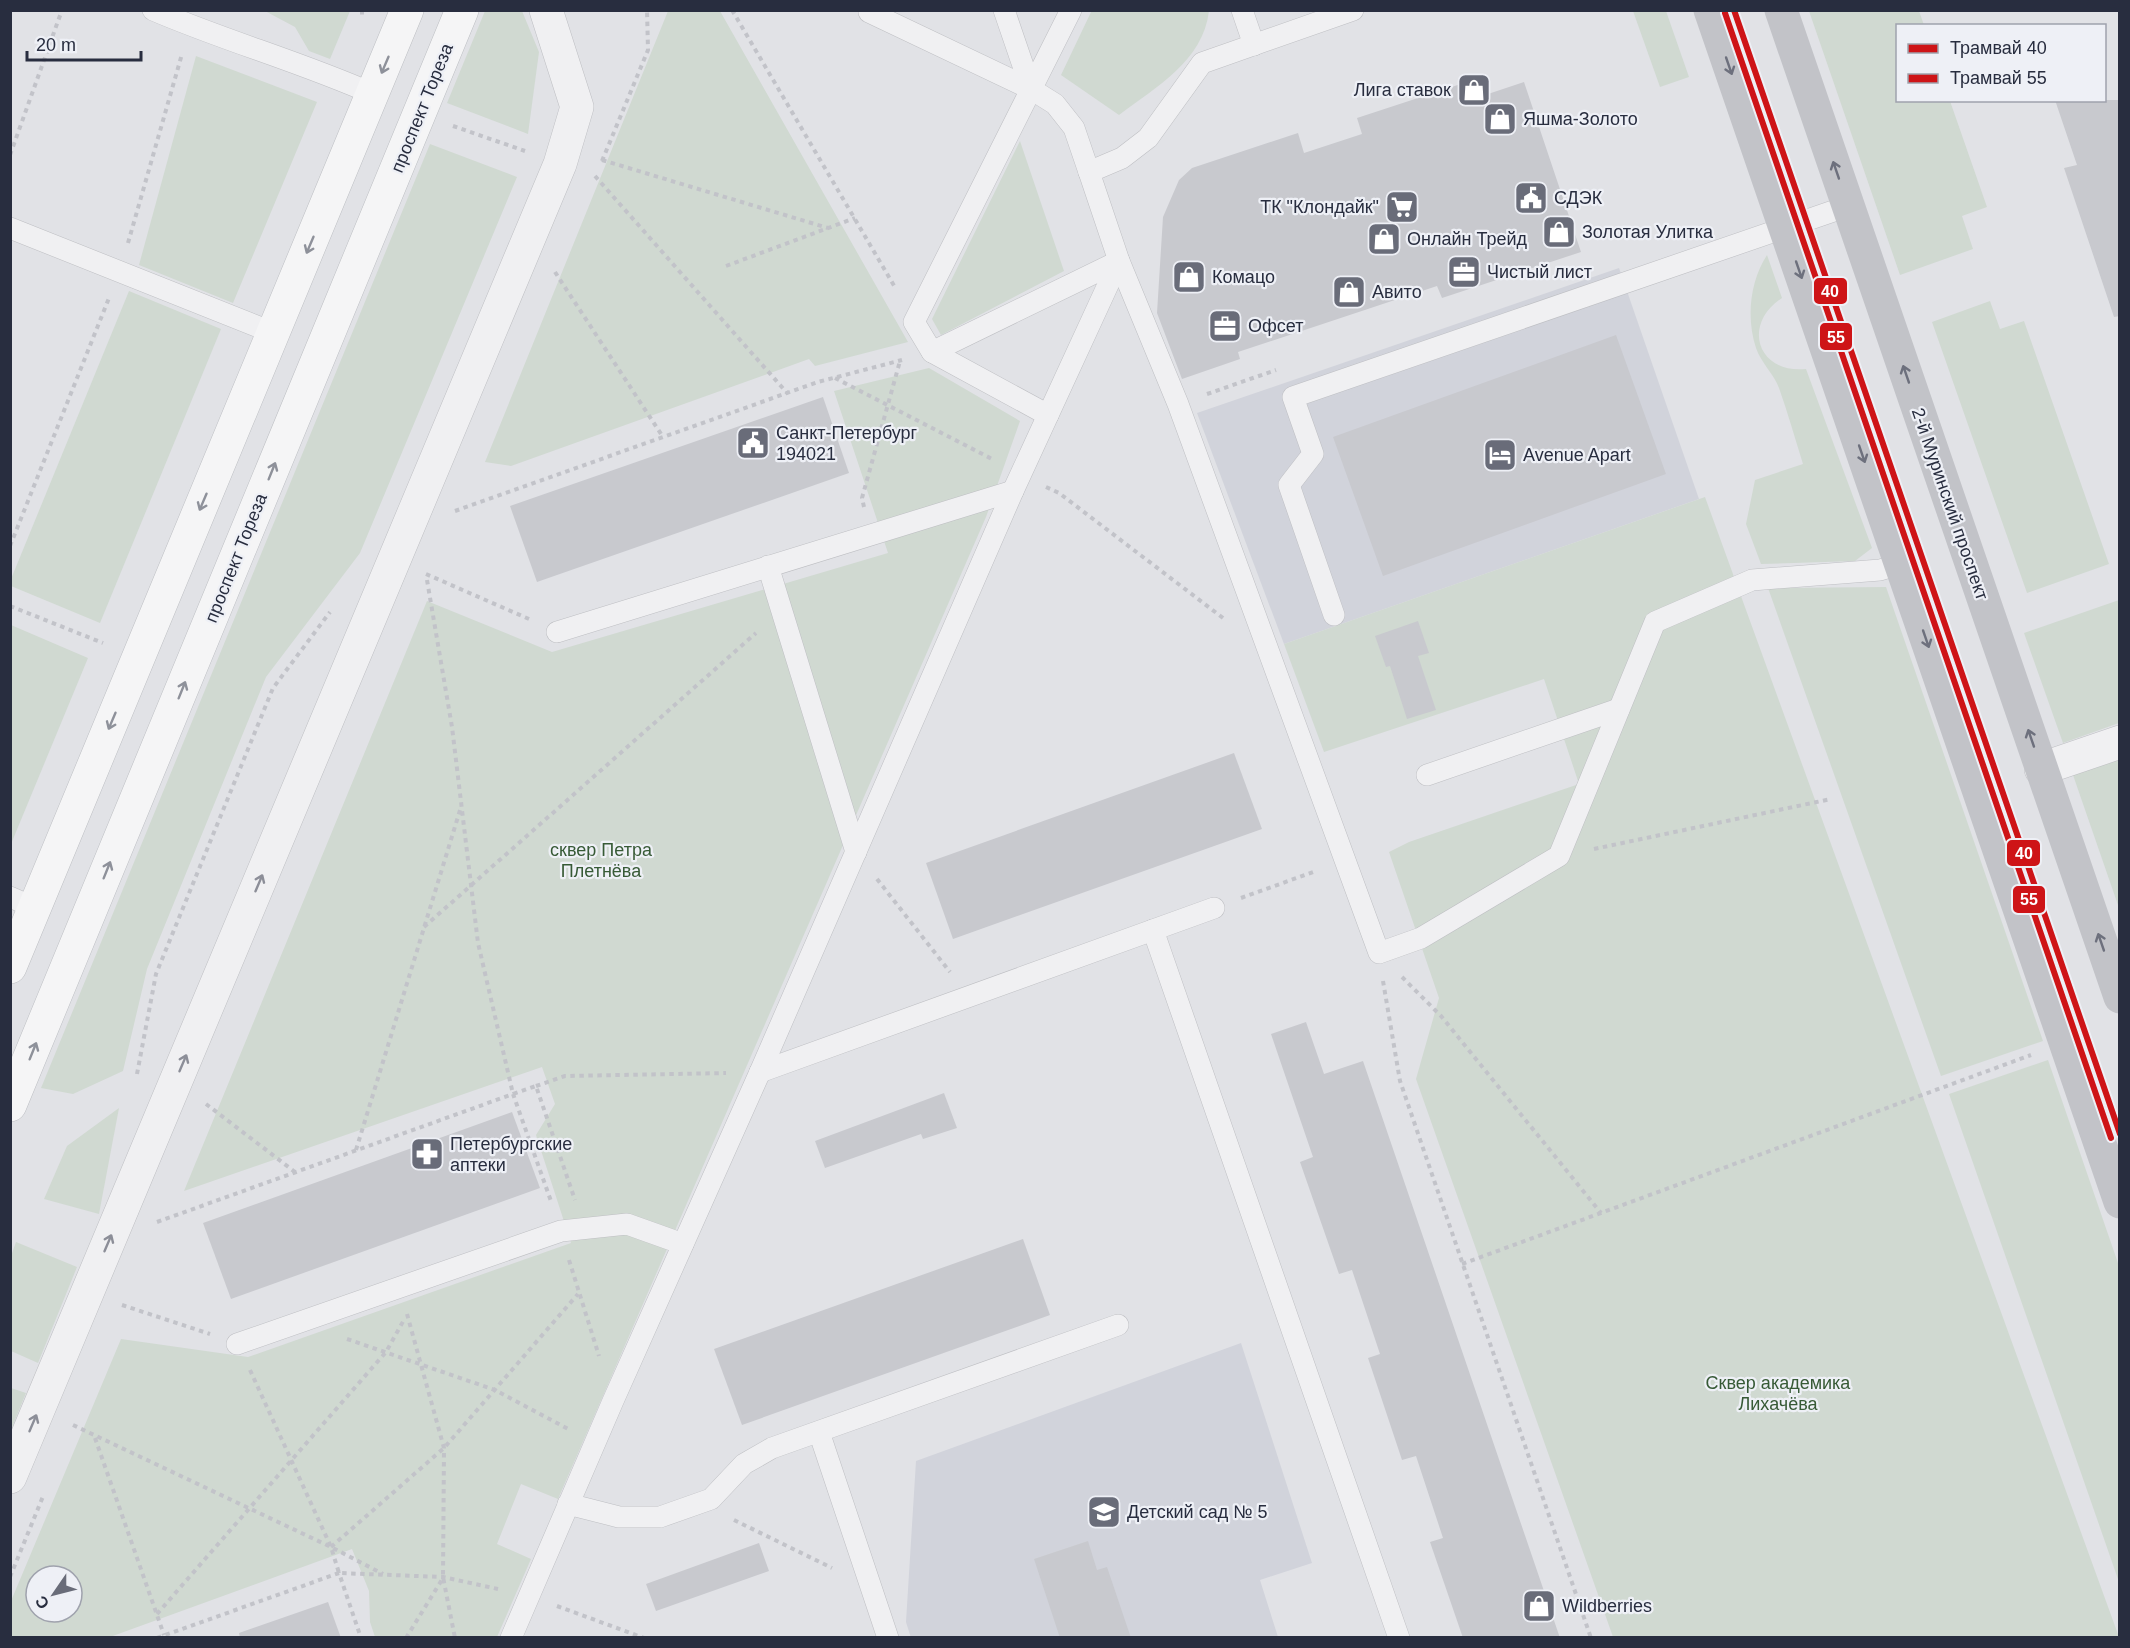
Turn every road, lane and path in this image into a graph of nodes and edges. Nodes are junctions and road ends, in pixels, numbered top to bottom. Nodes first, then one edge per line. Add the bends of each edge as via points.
1 (62, 10) edge
2 (153, 10) edge
3 (407, 10) edge
4 (462, 10) edge
5 (546, 10) edge
6 (647, 10) edge
7 (732, 10) edge
8 (1004, 10) edge
9 (1071, 10) edge
10 (1242, 10) edge
11 (1353, 10) edge
12 (1710, 10) edge
13 (1781, 10) edge
14 (869, 12) dead end
15 (1254, 45) junction
16 (648, 50) dead end
17 (1031, 89) junction
18 (373, 94) junction
19 (450, 124) dead end
20 (528, 152) dead end
21 (10, 155) edge
22 (602, 160) dead end
23 (1089, 172) junction
24 (595, 176) dead end
25 (1848, 206) junction
26 (855, 218) junction
27 (1784, 227) junction
28 (10, 228) edge
29 (828, 228) junction
30 (1119, 261) junction
31 (726, 266) dead end
32 (554, 271) dead end
33 (914, 322) junction
34 (273, 333) junction
35 (932, 352) junction
36 (900, 361) junction
37 (835, 378) junction
38 (788, 394) junction
39 (888, 405) junction
40 (1048, 414) junction
41 (663, 437) junction
42 (1017, 483) junction
43 (862, 498) dead end
44 (451, 512) dead end
45 (1900, 564) junction
46 (768, 566) junction
47 (10, 606) edge
48 (782, 610) junction
49 (1334, 615) dead end
50 (1224, 618) dead end
51 (557, 632) joint
52 (103, 643) dead end
53 (1619, 710) junction
54 (2120, 742) edge
55 (2041, 769) junction
56 (1427, 775) dead end
57 (1831, 799) dead end
58 (461, 805) junction
59 (856, 852) junction
60 (1559, 856) junction
61 (1345, 860) junction
62 (470, 884) junction
63 (23, 903) edge
64 (1214, 908) joint
65 (424, 927) junction
66 (1153, 930) junction
67 (1378, 953) junction
68 (10, 967) edge
69 (969, 996) junction
70 (2120, 997) edge
71 (2033, 1054) dead end
72 (760, 1072) junction
73 (536, 1086) junction
74 (513, 1094) junction
75 (206, 1104) dead end
76 (10, 1105) edge
77 (356, 1150) junction
78 (296, 1172) junction
79 (2120, 1202) edge
80 (1601, 1213) junction
81 (157, 1222) dead end
82 (585, 1229) junction
83 (561, 1231) junction
84 (683, 1244) junction
85 (1462, 1264) junction
86 (400, 1287) junction
87 (579, 1293) junction
88 (122, 1305) dead end
89 (331, 1311) junction
90 (407, 1314) junction
91 (1118, 1325) dead end
92 (237, 1344) junction
93 (386, 1352) junction
94 (420, 1364) junction
95 (495, 1390) junction
96 (613, 1401) junction
97 (73, 1425) dead end
98 (819, 1432) junction
99 (95, 1437) junction
100 (595, 1442) junction
101 (444, 1448) junction
102 (291, 1460) junction
103 (10, 1477) edge
104 (711, 1499) junction
105 (568, 1504) junction
106 (249, 1509) junction
107 (330, 1547) junction
108 (339, 1573) junction
109 (386, 1575) junction
110 (443, 1577) junction
111 (870, 1586) junction
112 (530, 1596) junction
113 (157, 1614) junction
114 (164, 1635) junction
115 (157, 1638) edge
116 (361, 1638) edge
117 (406, 1638) edge
118 (455, 1638) edge
119 (512, 1638) edge
120 (644, 1638) edge
121 (888, 1638) edge
122 (1399, 1638) edge
123 (1591, 1638) edge

1 - 21 path
2 - 18 lane
3 -> 18 main road
76 -> 4 main road, проспект Тореза
103 -> 5 street via 560,164 577,107
6 - 16 path
7 - 26 path
8 - 17 lane
9 - 17 lane
10 - 15 lane
11 - 15 lane
12 -> 27 main road
25 -> 13 main road, 2-й Муринский проспект
14 - 17 lane
15 - 23 lane via 1202,63 1148,138 1122,158
17 - 23 lane via 1055,104 1074,128
17 - 33 lane
18 -> 34 main road
19 - 20 path
22 - 29 path
23 - 30 lane
24 - 38 path
25 - 27 lane
55 -> 25 main road, 2-й Муринский проспект
26 - 29 path
26 - 33 path
27 -> 45 main road
27 - 49 lane via 1293,396 1313,454 1289,485
28 - 34 lane
29 - 31 path
30 - 35 lane
30 - 40 lane
30 - 61 lane via 1178,404
32 - 41 path
33 - 35 lane
34 -> 63 main road
35 - 36 path
35 - 40 lane
36 - 37 path
36 - 39 path
37 - 38 path
37 - 39 path
38 - 41 path
39 - 42 path
39 - 43 path
40 - 42 lane
41 - 44 path
42 - 46 lane
42 - 50 path via 1059,493
42 - 59 lane
45 - 53 lane via 1880,570 1752,580 1655,622
45 -> 79 main road
46 - 48 lane
46 - 51 lane
47 - 52 path
48 - 59 lane
48 - 62 path
51 - 58 path via 426,573
53 - 56 lane
53 - 60 lane
54 - 55 street
70 -> 55 main road, 2-й Муринский проспект
57 - 60 path
58 - 62 path
58 - 65 path
59 - 69 path
59 - 72 lane
60 - 67 lane via 1421,938
61 - 64 path
61 - 67 lane
62 - 65 path
62 - 74 path via 478,943
63 - 68 main road
64 - 66 lane
65 - 77 path
66 - 69 lane
66 - 122 lane
67 - 80 path via 1441,1016
67 - 85 path via 1400,1081
69 - 72 lane
71 - 80 path
72 - 73 path via 565,1076
72 - 84 lane
73 - 74 path
73 - 82 path
74 - 77 path
74 - 83 path
75 - 78 path
77 - 78 path
78 - 81 path
80 - 85 path
82 - 83 lane
82 - 84 lane via 627,1224
83 - 86 lane
83 - 87 path
84 - 96 lane
85 - 123 path
86 - 89 lane
86 - 90 path
87 - 95 path
87 - 96 path
88 - 92 path
89 - 92 lane
89 - 93 path via 339,1336
90 - 93 path
90 - 94 path
91 - 98 lane
92 - 102 path
93 - 94 path
93 - 102 path
94 - 95 path
94 - 101 path
95 - 100 path
95 - 101 path
96 - 100 lane
97 - 99 path
98 - 104 lane via 772,1448 744,1464
98 - 111 lane
99 - 106 path
99 - 113 path
100 - 105 lane
101 - 107 path
101 - 110 path
102 - 106 path
102 - 107 path
104 - 105 lane via 660,1517 619,1517
104 - 111 path via 735,1521
105 - 112 lane
106 - 107 path
106 - 113 path
107 - 108 path
107 - 109 path
108 - 109 path
108 - 114 path
108 - 116 path
109 - 110 path
110 - 112 path
110 - 117 path
110 - 118 path
111 - 121 lane
112 - 119 lane
112 - 120 path
113 - 114 path
114 - 115 path

